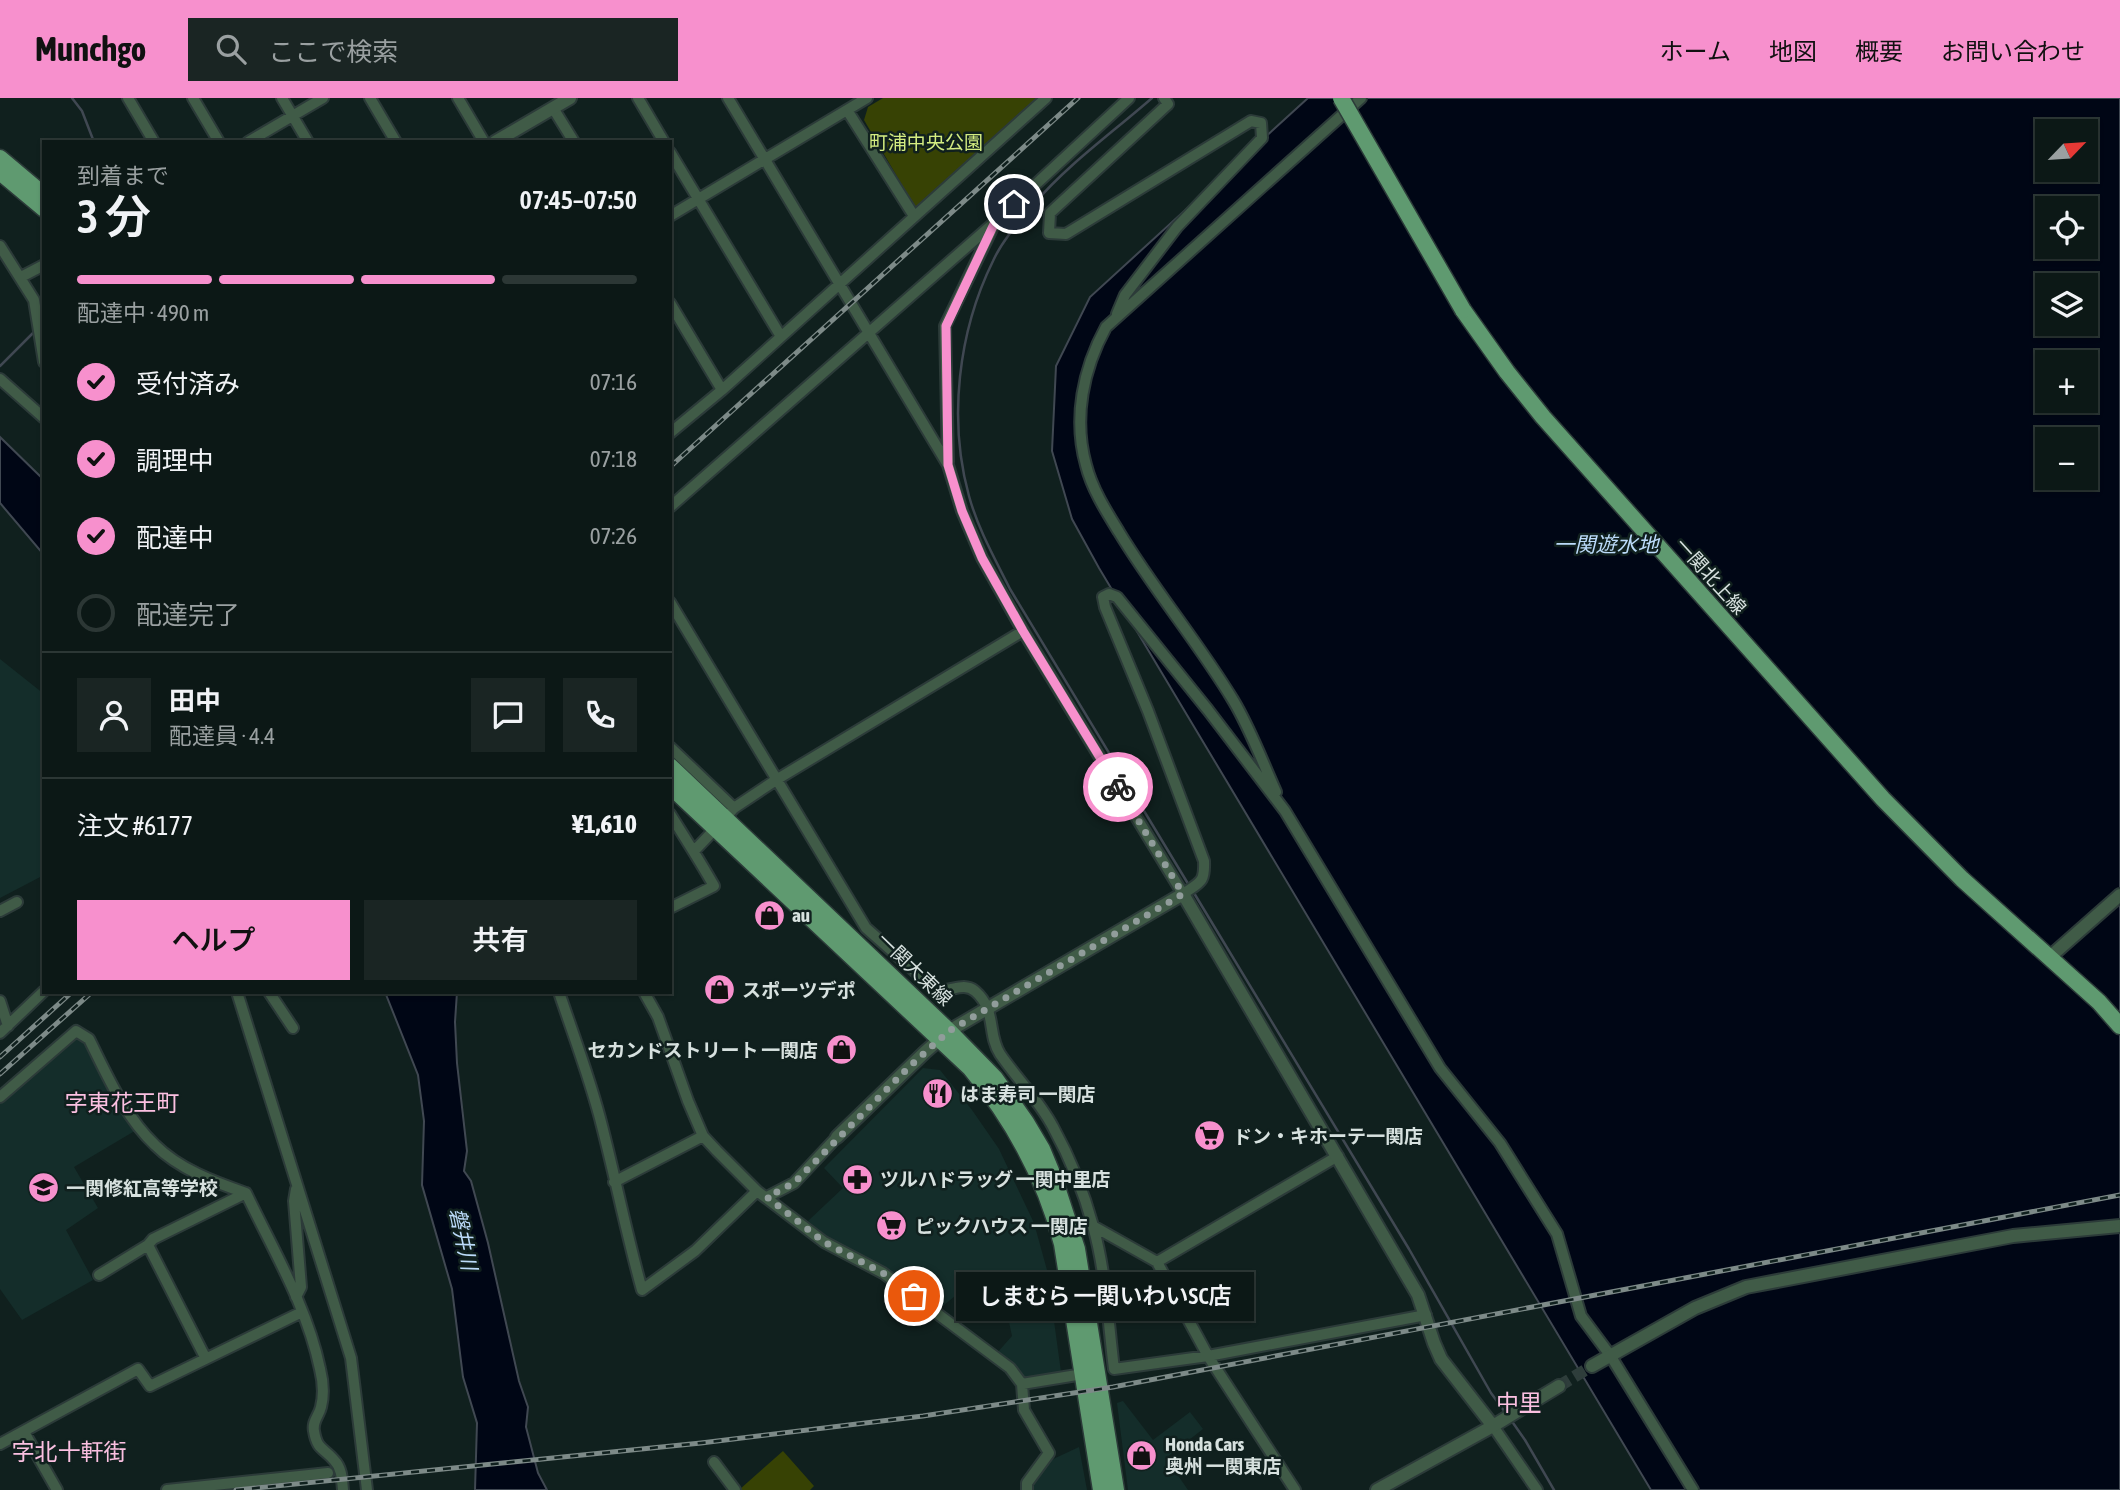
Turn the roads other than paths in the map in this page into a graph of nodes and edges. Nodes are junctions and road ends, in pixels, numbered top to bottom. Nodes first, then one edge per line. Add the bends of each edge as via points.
1 (128, 98) edge
2 (193, 98) edge
3 (282, 98) edge
4 (323, 98) edge
5 (370, 98) edge
6 (458, 98) edge
7 (570, 98) edge
8 (638, 98) edge
9 (728, 98) edge
10 (867, 98) edge
11 (1046, 98) edge
12 (1129, 98) edge
13 (1340, 98) edge
14 (1361, 98) edge
15 (1164, 99) edge
16 (551, 103) edge
17 (847, 110) junction
18 (293, 117) junction
19 (153, 140) edge
20 (218, 140) edge
21 (252, 140) edge
22 (307, 140) edge
23 (395, 140) edge
24 (483, 140) edge
25 (498, 140) edge
26 (573, 140) edge
27 (663, 140) edge
28 (672, 155) edge
29 (0, 158) edge
30 (764, 160) junction
31 (0, 172) edge
32 (42, 193) edge
33 (698, 199) junction
34 (42, 207) edge
35 (672, 215) edge
36 (914, 216) junction
37 (995, 222) junction
38 (0, 247) edge
39 (42, 266) edge
40 (21, 277) junction
41 (839, 283) junction
42 (672, 306) edge
43 (1114, 319) junction
44 (867, 333) junction
45 (780, 335) junction
46 (42, 348) edge
47 (0, 379) edge
48 (722, 390) junction
49 (42, 416) edge
50 (672, 431) edge
51 (948, 465) junction
52 (672, 505) edge
53 (672, 605) edge
54 (1023, 631) junction
55 (672, 750) edge
56 (672, 768) edge
57 (776, 780) junction
58 (672, 787) edge
59 (1285, 811) junction
60 (672, 817) edge
61 (725, 818) junction
62 (695, 850) junction
63 (1185, 892) junction
64 (2120, 895) edge
65 (17, 902) dead end
66 (672, 907) edge
67 (0, 911) edge
68 (2051, 956) junction
69 (42, 993) edge
70 (238, 994) edge
71 (270, 994) edge
72 (560, 994) edge
73 (645, 994) edge
74 (0, 1002) edge
75 (987, 1007) junction
76 (2120, 1026) edge
77 (293, 1028) dead end
78 (4, 1029) edge
79 (944, 1035) junction
80 (0, 1097) edge
81 (703, 1136) junction
82 (838, 1138) joint
83 (1338, 1156) junction
84 (614, 1182) junction
85 (297, 1186) junction
86 (246, 1193) junction
87 (762, 1194) junction
88 (1093, 1226) junction
89 (2120, 1226) edge
90 (148, 1245) junction
91 (1157, 1262) junction
92 (99, 1275) dead end
93 (296, 1297) junction
94 (302, 1312) junction
95 (1426, 1315) junction
96 (1610, 1355) junction
97 (1208, 1356) junction
98 (205, 1357) junction
99 (1592, 1366) tunnel mouth
100 (1083, 1374) junction
101 (1022, 1384) junction
102 (1559, 1386) tunnel mouth
103 (1493, 1426) junction
104 (24, 1432) junction
105 (0, 1444) edge
106 (714, 1462) dead end
107 (328, 1474) dead end
108 (57, 1490) edge
109 (167, 1490) edge
110 (343, 1490) edge
111 (367, 1490) edge
112 (735, 1490) edge
113 (1027, 1490) edge
114 (1101, 1490) edge
115 (1116, 1490) edge
116 (1295, 1490) edge
117 (1377, 1490) edge
118 (1537, 1490) edge
119 (1693, 1490) edge

1 - 19 street
2 - 20 street
3 - 18 street
4 - 18 street
5 - 23 street
6 - 24 street
7 - 16 street
8 - 27 street
9 - 30 street
10 - 17 street
11 - 36 street
12 - 37 street
13 - 68 main road, 一関北上線, bridge via 1463,310 1543,417 1874,789 1962,879
14 - 43 street
15 - 43 street via 1168,104 1050,213 1049,233 1066,234 1251,121 1261,123 1262,138 1177,227 1125,295
16 - 25 street
16 - 26 street
17 - 30 street
17 - 36 street
18 - 21 street
18 - 22 street
28 - 33 street
29 - 32 main road
30 - 33 street
30 - 41 street
31 - 34 main road
33 - 35 street
33 - 45 street
36 - 41 street
37 - 44 street
37 - 51 street via 946,326
38 - 40 street
39 - 40 street
40 - 46 street via 34,300
41 - 44 street
41 - 45 street
42 - 48 street
43 - 59 street via 1086,371 1080,412 1086,468 1101,503 1139,565 1233,701
44 - 51 street
44 - 52 street
45 - 48 street
47 - 49 street
48 - 50 street
51 - 54 street via 982,558
53 - 57 street
54 - 57 street
54 - 63 street
55 - 61 street
56 - 61 main road, 一関大東線
57 - 61 street
57 - 75 street via 866,928 935,989 968,987
58 - 61 main road, 一関大東線
59 - 63 street via 1117,597 1103,597 1204,861 1205,876
59 - 96 street via 1440,1068 1500,1143 1557,1234 1581,1316
60 - 62 street
61 - 62 street
61 - 79 main road, 一関大東線
62 - 66 street via 714,886
63 - 75 street
63 - 83 street
64 - 68 street
65 - 67 street
68 - 76 main road, 一関北上線
69 - 78 street
70 - 85 street
71 - 77 street
72 - 84 street via 589,1081
73 - 81 street
74 - 78 street
75 - 79 street
75 - 88 street via 995,1044 1054,1128
79 - 82 street
79 - 100 main road, 一関大東線 via 993,1096 1039,1173 1062,1244
79 - 115 main road, 一関大東線 via 995,1078 1026,1122 1067,1213 1077,1249
80 - 86 street via 76,1031 89,1039 133,1119 156,1147 194,1172
81 - 84 street
81 - 87 street
82 - 87 street via 794,1183
83 - 91 street
83 - 95 street
84 - 87 street via 642,1290
85 - 93 street via 294,1201 301,1287
85 - 111 street via 351,1358
86 - 90 street
86 - 93 street
87 - 101 street via 824,1242 883,1273 1005,1363
88 - 91 street
88 - 97 street via 1114,1369
89 - 96 street via 2013,1236 1746,1287 1695,1308
90 - 92 street
90 - 98 street
91 - 97 street
93 - 94 street
94 - 98 street
94 - 110 street via 323,1386 314,1432 318,1446 340,1468
95 - 97 street
95 - 103 street via 1441,1359
96 - 99 street
96 - 119 street
97 - 116 street
98 - 104 street via 150,1385 138,1369
100 - 101 street
100 - 114 main road, 一関大東線
101 - 113 street via 1024,1410 1049,1453 1027,1483
102 - 103 street
103 - 117 street
103 - 118 street
104 - 105 street
104 - 108 street
106 - 112 street
107 - 109 street

